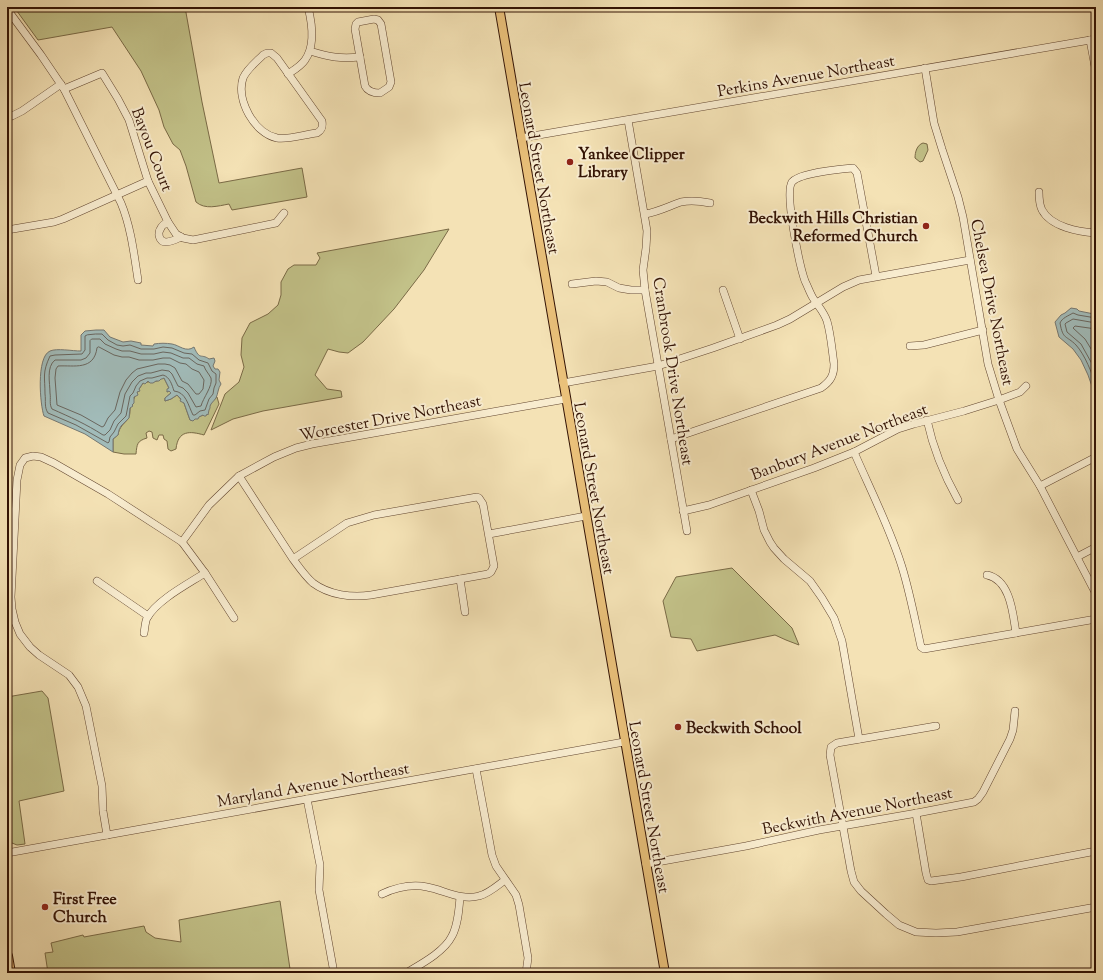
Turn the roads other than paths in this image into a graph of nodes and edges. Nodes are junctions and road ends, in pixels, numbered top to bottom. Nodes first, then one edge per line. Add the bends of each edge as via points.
1 (308, 7) edge
2 (499, 7) edge
3 (7, 9) edge
4 (1093, 40) edge
5 (310, 51) junction
6 (360, 56) junction
7 (925, 68) junction
8 (1096, 72) edge
9 (288, 74) junction
10 (62, 86) junction
11 (7, 118) edge
12 (628, 120) junction
13 (521, 138) junction
14 (148, 181) junction
15 (1039, 192) dead end
16 (116, 194) junction
17 (710, 203) dead end
18 (284, 213) dead end
19 (645, 214) junction
20 (168, 222) junction
21 (7, 230) edge
22 (1096, 232) edge
23 (181, 237) junction
24 (970, 260) junction
25 (876, 276) junction
26 (138, 280) dead end
27 (572, 284) dead end
28 (645, 290) junction
29 (723, 290) dead end
30 (817, 303) junction
31 (983, 330) junction
32 (740, 338) junction
33 (910, 346) dead end
34 (658, 366) junction
35 (563, 383) junction
36 (1026, 386) dead end
37 (566, 399) junction
38 (999, 400) junction
39 (927, 420) junction
40 (671, 439) junction
41 (854, 452) junction
42 (1094, 458) dead end
43 (238, 476) junction
44 (1040, 486) junction
45 (751, 490) junction
46 (958, 500) dead end
47 (683, 511) junction
48 (586, 516) junction
49 (687, 531) dead end
50 (489, 534) junction
51 (182, 542) junction
52 (1096, 547) edge
53 (1077, 557) junction
54 (292, 559) junction
55 (205, 573) junction
56 (987, 575) dead end
57 (460, 579) junction
58 (97, 581) dead end
59 (1096, 594) edge
60 (465, 612) dead end
61 (148, 616) junction
62 (234, 618) dead end
63 (1096, 619) edge
64 (144, 633) dead end
65 (1016, 633) junction
66 (1015, 711) dead end
67 (936, 726) dead end
68 (859, 739) junction
69 (624, 742) junction
70 (476, 769) junction
71 (307, 799) junction
72 (916, 813) junction
73 (843, 826) junction
74 (107, 835) junction
75 (1096, 852) edge
76 (9, 853) edge
77 (646, 864) junction
78 (505, 880) junction
79 (382, 894) dead end
80 (460, 897) junction
81 (1096, 906) edge
82 (7, 956) edge
83 (10, 973) edge
84 (334, 973) edge
85 (406, 973) edge
86 (526, 973) edge
87 (665, 973) edge

1 - 5 street via 312,41
2 - 13 main road, Leonard Street Northeast
3 - 10 street
4 - 7 street, Perkins Avenue Northeast
4 - 8 street
5 - 6 street via 337,58
5 - 9 street via 302,64
6 - 6 street via 356,24 378,20 381,24 391,82 389,87 380,93 370,92 366,88
7 - 12 street, Perkins Avenue Northeast
7 - 24 street, Chelsea Drive Northeast via 934,122 958,197
9 - 9 street via 322,121 320,131 276,138 266,134 247,112 242,92 244,78 263,55 274,55
10 - 11 street
10 - 14 street, Bayou Court via 102,73 129,120
10 - 16 street
12 - 13 street, Perkins Avenue Northeast
12 - 19 street, Cranbrook Drive Northeast
13 - 35 main road, Leonard Street Northeast
14 - 16 street
14 - 20 street, Bayou Court
15 - 22 street via 1041,209 1050,219 1070,229
16 - 21 street via 54,222
16 - 26 street via 127,219
17 - 19 street via 683,202
18 - 23 street via 276,223 192,240
19 - 28 street, Cranbrook Drive Northeast
20 - 23 street, Bayou Court
20 - 23 street via 160,229 160,239 168,242
24 - 25 street
24 - 31 street, Chelsea Drive Northeast
25 - 30 street via 850,283
25 - 30 street via 857,172 853,168 797,178 791,183 790,206 805,281
27 - 28 street via 596,281 607,282 619,288
28 - 34 street, Cranbrook Drive Northeast
29 - 32 street
30 - 32 street via 778,325
30 - 40 street via 827,320 834,364 834,373 828,382 821,388
31 - 33 street via 924,345
31 - 38 street, Chelsea Drive Northeast via 988,364
32 - 34 street
34 - 35 street
34 - 40 street, Cranbrook Drive Northeast
35 - 37 main road, Leonard Street Northeast
36 - 38 street, Banbury Avenue Northeast via 1020,392
37 - 43 street, Worcester Drive Northeast via 312,444 274,457
37 - 48 main road, Leonard Street Northeast
38 - 39 street, Banbury Avenue Northeast
38 - 44 street, Chelsea Drive Northeast via 1018,449
39 - 41 street, Banbury Avenue Northeast via 898,430
39 - 46 street via 945,475
40 - 47 street, Cranbrook Drive Northeast
41 - 45 street, Banbury Avenue Northeast
41 - 65 street via 902,565 921,647 928,649
42 - 44 street
43 - 51 street, Worcester Drive Northeast via 209,505
43 - 54 street
44 - 53 street, Chelsea Drive Northeast
45 - 47 street, Banbury Avenue Northeast
45 - 68 street via 770,542 784,559 810,581 834,618 843,646
47 - 49 street, Cranbrook Drive Northeast
48 - 50 street
48 - 69 main road, Leonard Street Northeast
50 - 54 street via 483,504 477,497 356,519
50 - 57 street via 493,569 488,574
51 - 55 street
51 - 74 street via 108,494 41,457 29,456 20,465 10,597 15,622 30,647 69,675 78,687 86,706 102,786
52 - 53 street
53 - 59 street, Chelsea Drive Northeast
54 - 57 street via 315,584 336,594 351,596 371,595
55 - 61 street via 165,600
55 - 62 street
56 - 65 street via 1003,585 1008,595
57 - 60 street
58 - 61 street
61 - 64 street
63 - 65 street
66 - 72 street, Beckwith Avenue Northeast via 1010,739 978,799 967,804
67 - 68 street
68 - 73 street via 834,744 830,750
69 - 70 street, Maryland Avenue Northeast
69 - 77 main road, Leonard Street Northeast
70 - 71 street, Maryland Avenue Northeast
70 - 78 street via 492,855
71 - 74 street, Maryland Avenue Northeast
71 - 84 street via 320,865 319,890
72 - 73 street, Beckwith Avenue Northeast
72 - 75 street via 929,881
73 - 77 street, Beckwith Avenue Northeast
73 - 81 street via 854,882 899,925 916,932 957,932
74 - 76 street, Maryland Avenue Northeast
77 - 87 main road, Leonard Street Northeast
78 - 80 street via 480,896
78 - 86 street via 519,905 528,958
79 - 80 street via 403,887 416,886
80 - 85 street via 452,936 442,949
82 - 83 highway

